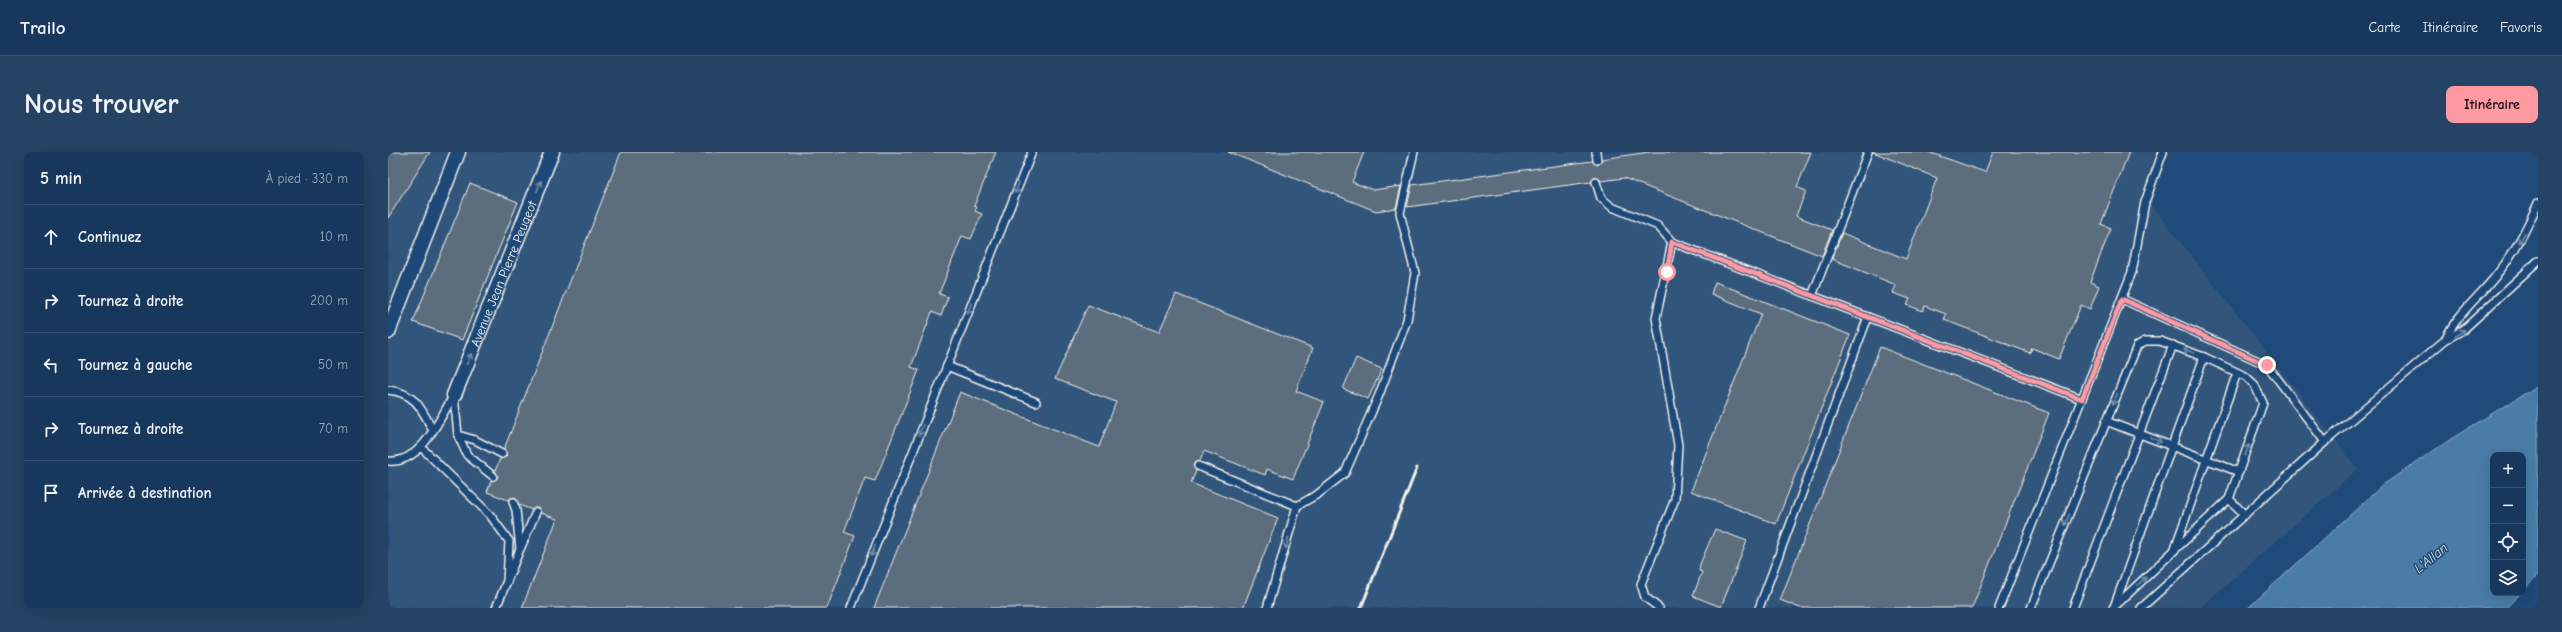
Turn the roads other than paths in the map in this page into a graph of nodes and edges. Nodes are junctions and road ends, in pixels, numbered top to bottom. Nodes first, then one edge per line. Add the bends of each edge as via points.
1 (458, 152) edge
2 (552, 152) edge
3 (1032, 152) edge
4 (1414, 152) edge
5 (1868, 152) edge
6 (2163, 152) edge
7 (1596, 182) dead end
8 (2538, 203) edge
9 (1672, 242) junction
10 (2538, 261) edge
11 (1812, 296) junction
12 (2122, 299) junction
13 (1868, 317) junction
14 (388, 332) edge
15 (2445, 340) junction
16 (2173, 345) junction
17 (2204, 357) junction
18 (947, 366) junction
19 (2237, 373) junction
20 (388, 390) edge
21 (454, 395) junction
22 (2082, 399) junction
23 (1036, 402) dead end
24 (2106, 421) junction
25 (432, 429) junction
26 (2140, 434) junction
27 (458, 435) junction
28 (2325, 442) junction
29 (2171, 446) junction
30 (422, 447) junction
31 (502, 454) dead end
32 (2205, 459) junction
33 (388, 461) edge
34 (1198, 466) dead end
35 (2239, 472) junction
36 (493, 476) dead end
37 (2229, 499) junction
38 (513, 502) dead end
39 (1297, 506) junction
40 (536, 512) dead end
41 (2245, 514) junction
42 (520, 549) junction
43 (2175, 550) junction
44 (507, 582) junction
45 (2003, 594) junction
46 (496, 608) edge
47 (851, 608) edge
48 (1267, 608) edge
49 (1659, 608) edge
50 (1759, 608) edge
51 (1995, 608) edge
52 (1999, 608) edge
53 (2031, 608) edge
54 (2073, 608) edge
55 (2113, 608) edge
56 (2141, 608) edge

1 - 14 street
21 -> 2 street, Avenue Jean Pierre Peugeot
3 -> 18 lane
4 - 39 lane via 1400,213 1415,273 1407,320 1379,395 1345,473 1318,494
5 - 11 lane
6 - 12 lane via 2145,202 2132,272
7 - 9 lane via 1601,198 1612,207 1658,226
8 -> 15 lane via 2515,250 2495,277 2452,325
9 - 11 lane
9 - 49 lane via 1656,318 1678,445 1675,498 1641,584 1645,597
15 -> 10 lane via 2463,330
11 - 13 lane
12 - 22 lane
12 - 28 lane via 2267,365
13 - 22 lane
13 - 50 lane
15 - 28 lane
17 -> 16 lane
16 -> 24 lane via 2160,341 2145,341 2137,346
16 - 26 lane
17 - 19 lane
17 - 29 lane
18 - 23 lane
18 -> 47 lane
19 - 32 lane
35 -> 19 lane via 2263,403 2254,384
20 - 25 lane via 398,391 416,401
21 - 25 lane
21 - 27 lane
22 - 45 lane
24 - 26 lane
24 -> 53 lane
25 - 30 lane
26 -> 29 lane
26 - 54 lane
27 - 31 lane via 475,440
27 - 36 lane via 467,455
28 - 41 lane
29 - 32 lane
29 - 55 lane
30 - 33 lane via 410,457
30 - 44 lane via 490,515 509,541
32 - 35 lane
32 - 43 lane
34 - 39 lane
35 - 37 lane
37 - 41 lane
37 - 43 lane
38 - 42 lane
39 -> 48 lane
40 - 42 lane
41 - 56 lane
42 - 44 lane
55 -> 43 lane
44 - 46 lane
45 - 51 lane
45 - 52 lane

